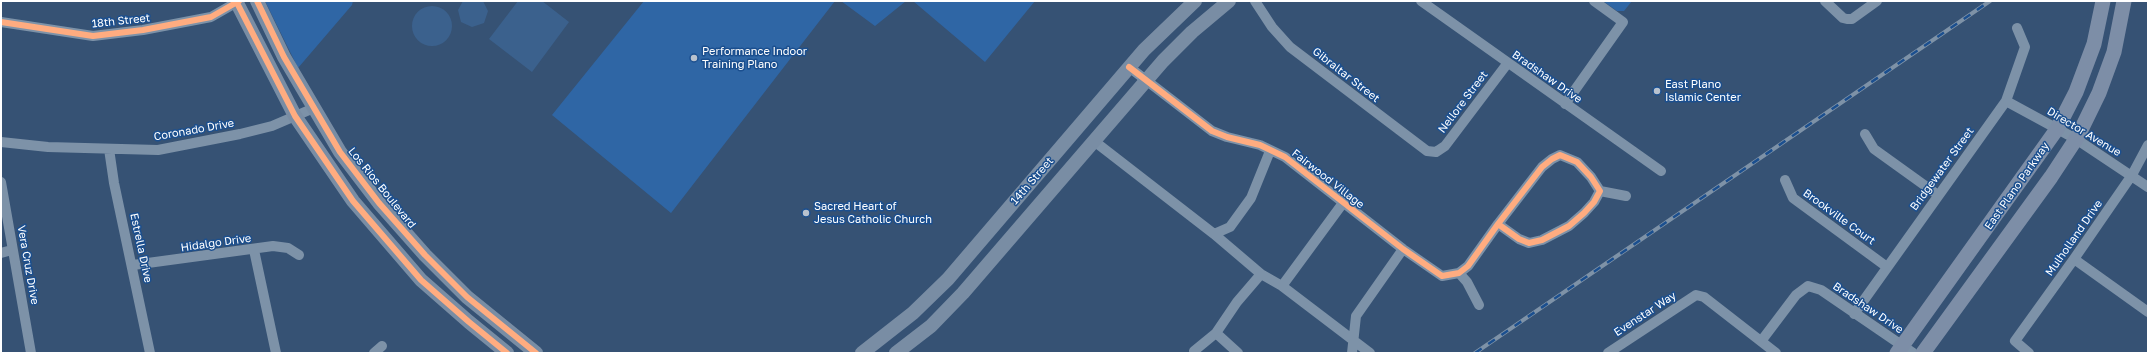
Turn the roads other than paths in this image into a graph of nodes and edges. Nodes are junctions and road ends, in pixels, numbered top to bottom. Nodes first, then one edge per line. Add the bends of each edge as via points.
1 (238, 1) edge
2 (257, 1) edge
3 (1195, 1) edge
4 (1229, 1) edge
5 (1255, 1) edge
6 (1420, 1) edge
7 (1594, 1) edge
8 (1825, 1) edge
9 (1877, 1) edge
10 (2103, 1) edge
11 (2124, 1) edge
12 (1, 22) edge
13 (2017, 28) dead end
14 (1507, 64) junction
15 (1129, 67) junction
16 (1146, 81) junction
17 (2006, 101) junction
18 (1565, 104) junction
19 (314, 108) junction
20 (295, 116) junction
21 (2057, 129) junction
22 (1865, 134) dead end
23 (2076, 140) junction
24 (1094, 141) junction
25 (1, 142) edge
26 (2148, 145) edge
27 (109, 149) junction
28 (1270, 151) junction
29 (1436, 152) joint
30 (1661, 172) dead end
31 (2132, 175) junction
32 (1785, 180) dead end
33 (1, 182) edge
34 (2148, 187) edge
35 (1600, 191) junction
36 (1938, 195) junction
37 (1626, 196) dead end
38 (1015, 200) junction
39 (1343, 203) junction
40 (1030, 215) junction
41 (1498, 224) junction
42 (1214, 234) junction
43 (1403, 249) junction
44 (12, 250) junction
45 (254, 250) junction
46 (1, 253) edge
47 (299, 255) dead end
48 (2074, 259) junction
49 (133, 265) junction
50 (1887, 267) junction
51 (1459, 273) junction
52 (1260, 274) junction
53 (948, 279) junction
54 (1282, 286) junction
55 (963, 293) junction
56 (1479, 305) dead end
57 (2148, 312) edge
58 (1854, 314) junction
59 (506, 330) junction
60 (1216, 333) junction
61 (1762, 340) junction
62 (493, 341) junction
63 (1354, 341) junction
64 (1194, 351) dead end
65 (1904, 351) edge
66 (31, 353) edge
67 (150, 353) edge
68 (276, 353) edge
69 (507, 353) edge
70 (536, 353) edge
71 (862, 353) edge
72 (896, 353) edge
73 (1238, 353) edge
74 (1352, 353) edge
75 (1370, 353) edge
76 (1608, 353) edge
77 (1776, 353) edge
78 (1923, 353) edge
79 (2029, 353) edge

1 - 12 street, 18th Street via 211,17 143,30 93,36
1 - 20 main road
2 - 19 main road, Los Rios Boulevard via 284,57
3 - 15 main road, 14th Street via 1164,28
4 - 16 main road, 14th Street via 1192,32
5 - 29 street, Gibraltar Street via 1272,27 1290,47 1407,138 1427,151
6 - 14 street, Bradshaw Drive
7 - 18 street via 1623,22
8 - 9 street via 1843,18 1852,19
10 - 21 main road, East Plano Parkway via 2094,44 2076,92
11 - 23 main road, East Plano Parkway via 2114,52 2099,93
13 - 17 street, Bridgewater Street via 2025,47
14 - 18 street, Bradshaw Drive
14 - 29 street, Nellore Street via 1445,146
15 - 16 street, Fairwood Village
15 - 38 main road, 14th Street
16 - 24 main road, 14th Street
16 - 28 street, Fairwood Village via 1212,131 1260,145
17 - 21 street, Director Avenue
17 - 36 street, Bridgewater Street
18 - 30 street, Bradshaw Drive
19 - 20 street, Coronado Drive
19 - 59 main road, Los Rios Boulevard via 340,152 379,203 424,255
20 - 27 street, Coronado Drive via 272,126 240,134 158,150
20 - 62 main road via 353,201 402,259 442,299
21 - 23 street, Director Avenue
21 - 65 main road, East Plano Parkway
22 - 36 street via 1874,149
23 - 31 street, Director Avenue
23 - 78 main road, East Plano Parkway
24 - 40 main road, 14th Street
24 - 42 street
25 - 27 street, Coronado Drive
26 - 31 street, Mulholland Drive
27 - 49 street, Estrella Drive
28 - 39 street, Fairwood Village via 1285,158
28 - 42 street via 1251,198 1230,227
31 - 34 street, Director Avenue
31 - 48 street, Mulholland Drive
32 - 50 street, Brookville Court via 1793,198
33 - 44 street, Vera Cruz Drive
35 - 37 street
35 - 41 street via 1594,202 1569,226 1542,240 1529,243
35 - 41 street via 1577,162 1560,155 1542,167
36 - 50 street, Bridgewater Street
38 - 40 main road
38 - 53 main road, 14th Street
39 - 43 street, Fairwood Village
39 - 54 street, Fairwood Village
40 - 55 main road, 14th Street
41 - 51 street via 1468,266
42 - 52 street
43 - 51 street, Fairwood Village via 1442,276
43 - 63 street via 1356,316
44 - 46 street
44 - 66 street, Vera Cruz Drive
45 - 47 street, Hidalgo Drive via 273,246 288,248
45 - 49 street, Hidalgo Drive
45 - 68 street
48 - 57 street
48 - 79 street, Mulholland Drive via 2015,341
49 - 67 street, Estrella Drive
50 - 58 street, Bridgewater Street
51 - 56 street via 1467,282
52 - 54 street
52 - 60 street
53 - 55 main road
53 - 71 main road, 14th Street via 913,313
54 - 63 street
55 - 72 main road, 14th Street via 931,326
58 - 61 street, Bradshaw Drive via 1821,290 1808,286 1796,295
58 - 65 street, Bradshaw Drive
59 - 62 main road
59 - 70 main road, Los Rios Boulevard
60 - 64 street
60 - 73 street
61 - 76 street, Evenstar Way via 1704,297 1696,295
61 - 77 street
62 - 69 main road
63 - 74 street
63 - 75 street

